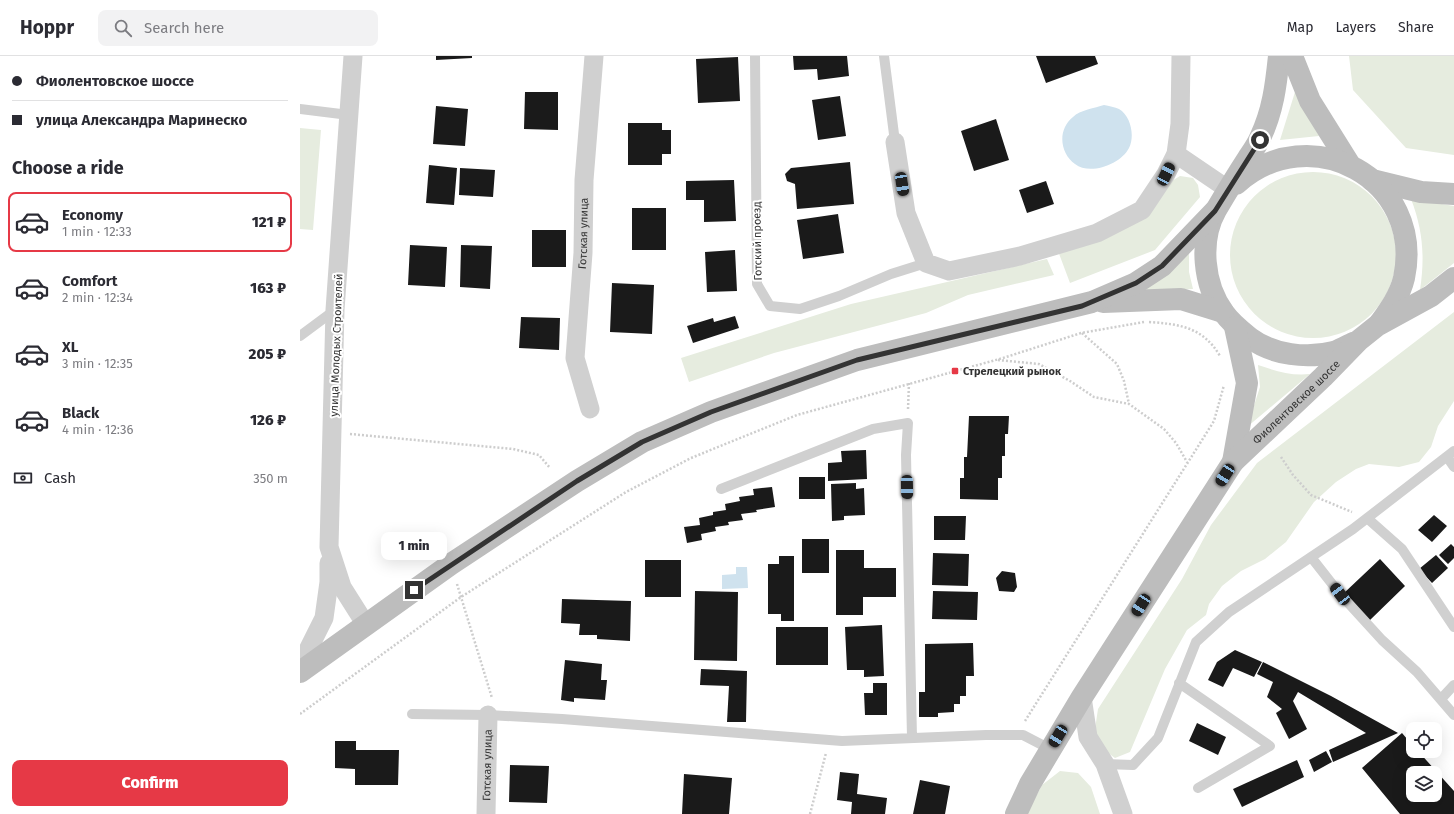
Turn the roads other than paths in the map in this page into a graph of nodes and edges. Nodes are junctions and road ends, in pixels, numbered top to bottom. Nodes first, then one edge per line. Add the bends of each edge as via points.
1 (353, 56) edge
2 (594, 56) edge
3 (755, 56) edge
4 (884, 56) edge
5 (1181, 56) edge
6 (1279, 56) edge
7 (1292, 56) edge
8 (300, 109) edge
9 (349, 115) junction
10 (895, 142) joint
11 (1176, 154) junction
12 (1350, 165) junction
13 (1372, 180) junction
14 (1229, 190) junction
15 (1454, 194) edge
16 (1215, 211) junction
17 (926, 263) junction
18 (1454, 278) edge
19 (1092, 302) junction
20 (335, 310) junction
21 (1229, 320) junction
22 (1378, 325) junction
23 (300, 336) edge
24 (1358, 341) junction
25 (590, 409) dead end
26 (1450, 454) edge
27 (1234, 462) junction
28 (1454, 467) edge
29 (720, 489) dead end
30 (1367, 518) junction
31 (329, 548) junction
32 (1311, 557) junction
33 (366, 625) junction
34 (1454, 627) edge
35 (300, 666) edge
36 (300, 672) edge
37 (1179, 683) junction
38 (1454, 684) edge
39 (1082, 697) junction
40 (1441, 700) junction
41 (412, 714) dead end
42 (488, 715) junction
43 (1454, 715) edge
44 (912, 738) junction
45 (1050, 749) junction
46 (1105, 764) junction
47 (1198, 788) dead end
48 (486, 814) edge
49 (1016, 814) edge
50 (1123, 814) edge

1 - 9 street, улица Молодых Строителей
2 - 25 street, Готская улица via 584,180 583,253 575,358
3 - 17 lane, Готский проезд via 757,284 770,306 800,309
4 - 10 lane
5 - 11 street via 1180,124
6 - 14 main road, Фиолентовское шоссе via 1276,91 1270,117 1260,140
7 - 12 main road, Фиолентовское шоссе via 1310,101
8 - 9 lane
9 - 20 street, улица Молодых Строителей
10 - 17 street via 906,213
11 - 14 street
11 - 17 street via 1142,210 1097,233 1020,256 949,271
12 - 13 main road, Фиолентовское шоссе
12 - 14 main road, Фиолентовское шоссе via 1325,157 1298,155 1272,160 1249,172
13 - 15 main road, Фиолентовское шоссе via 1420,192
13 - 22 main road, Фиолентовское шоссе via 1393,206 1402,225 1406,251 1404,278 1394,303
14 - 16 main road, Фиолентовское шоссе
16 - 19 main road via 1162,266 1136,283
16 - 21 main road, Фиолентовское шоссе via 1207,236 1205,263 1211,288
18 - 22 main road, Фиолентовское шоссе via 1431,296
19 - 21 main road via 1181,299
19 - 33 main road via 857,360 711,412 636,446 577,481 451,564
20 - 23 lane
20 - 31 street, улица Молодых Строителей
21 - 24 main road, Фиолентовское шоссе via 1257,343 1281,352 1308,355 1334,352
21 - 27 main road, Фиолентовское шоссе via 1247,383
22 - 24 main road, Фиолентовское шоссе
24 - 27 main road, Фиолентовское шоссе
26 - 28 lane
26 - 30 lane
27 - 39 main road, Фиолентовское шоссе
29 - 44 lane via 873,429 908,423 906,463
30 - 32 lane
30 - 34 lane via 1402,549
31 - 33 street, улица Молодых Строителей via 342,587
31 - 35 street via 329,582 324,618
32 - 37 lane via 1229,612 1196,642
32 - 40 lane via 1340,594
33 - 36 main road
37 - 46 lane via 1158,738 1133,765
37 - 47 lane via 1270,746
38 - 40 lane
39 - 45 main road, Фиолентовское шоссе
39 - 46 street via 1088,737
40 - 43 lane
41 - 42 lane
42 - 44 lane via 842,741
42 - 48 street, Готская улица
44 - 45 lane via 1023,736
45 - 49 main road, Фиолентовское шоссе
46 - 50 street

